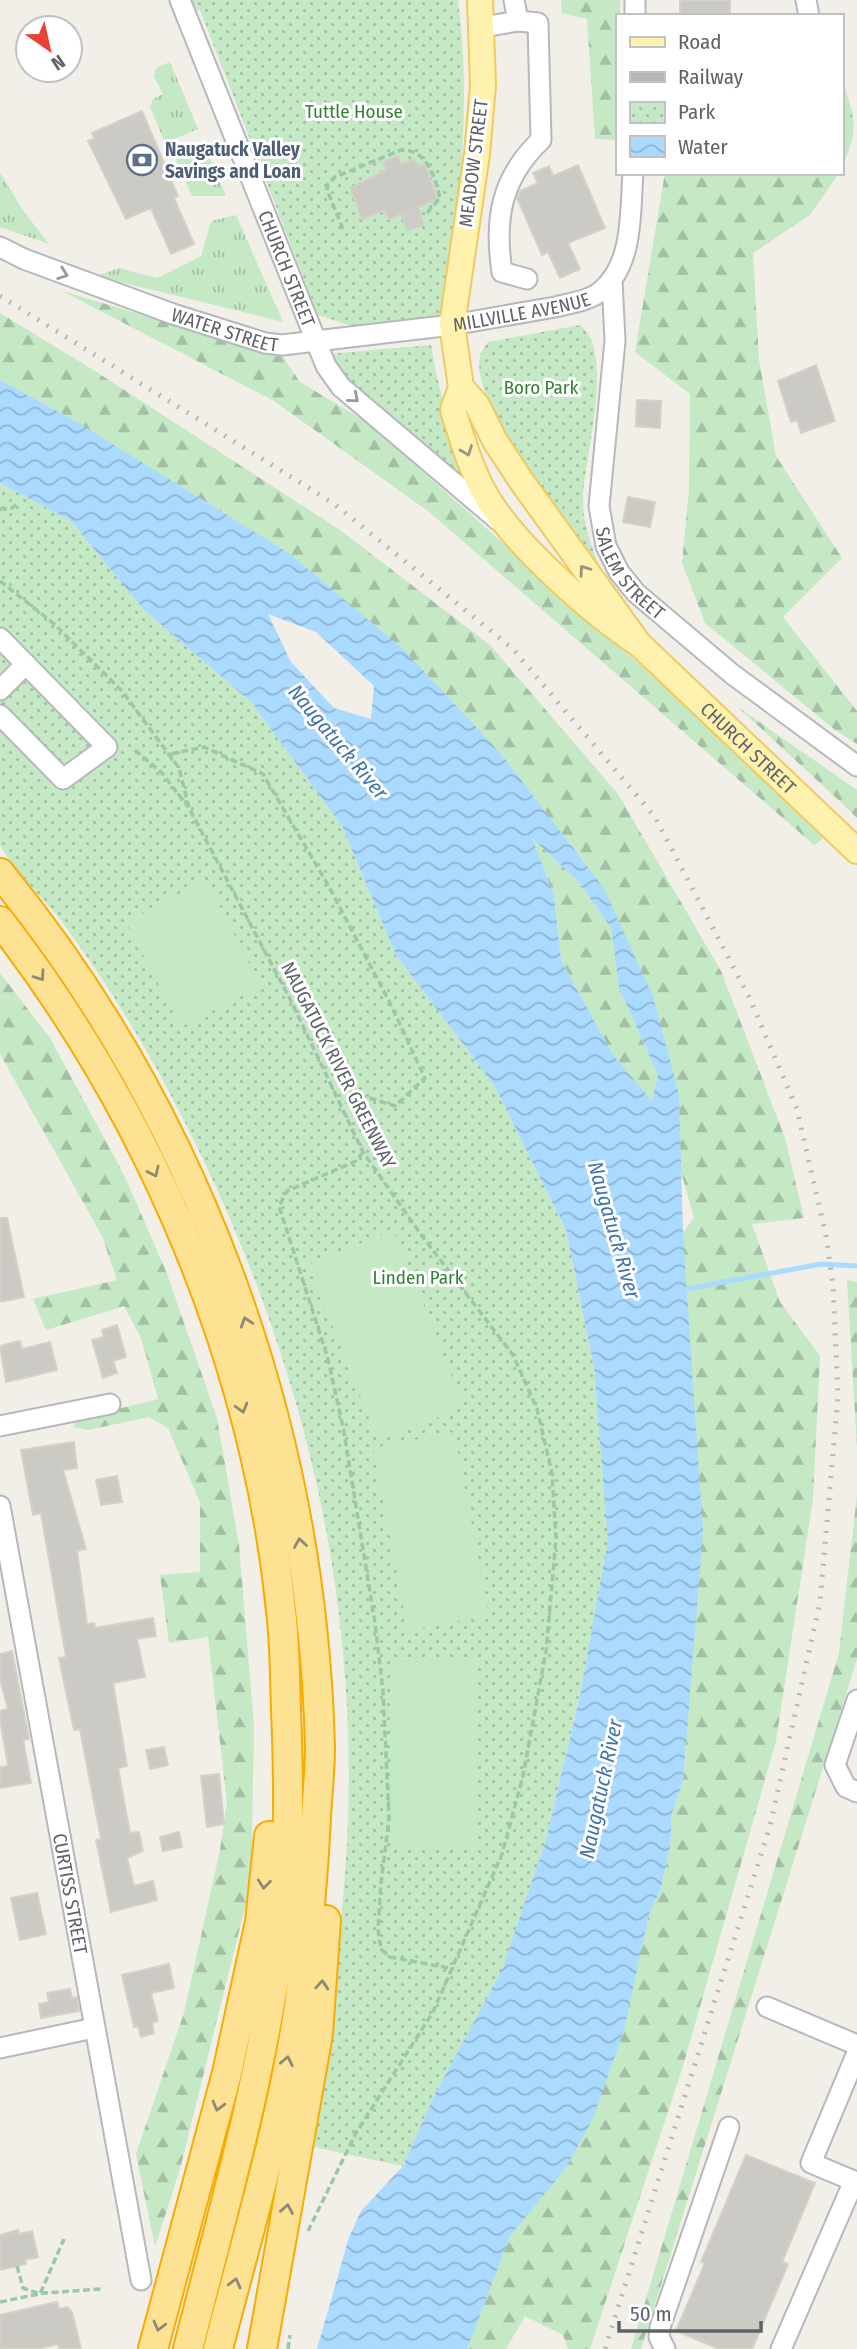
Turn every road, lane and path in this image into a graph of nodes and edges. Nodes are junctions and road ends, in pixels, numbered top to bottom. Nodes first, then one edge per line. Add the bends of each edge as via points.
1 (180, 0) edge
2 (480, 0) edge
3 (514, 0) edge
4 (518, 21) junction
5 (483, 27) junction
6 (633, 175) edge
7 (427, 213) dead end
8 (343, 229) dead end
9 (465, 230) junction
10 (498, 235) junction
11 (0, 247) edge
12 (527, 279) dead end
13 (611, 280) junction
14 (452, 325) junction
15 (316, 342) junction
16 (461, 387) junction
17 (18, 504) dead end
18 (0, 509) edge
19 (508, 528) junction
20 (0, 581) edge
21 (0, 638) edge
22 (639, 644) junction
23 (26, 664) junction
24 (0, 690) edge
25 (0, 715) edge
26 (135, 750) dead end
27 (171, 754) junction
28 (857, 766) edge
29 (189, 808) junction
30 (857, 851) edge
31 (0, 873) edge
32 (0, 920) edge
33 (341, 1088) dead end
34 (363, 1152) junction
35 (110, 1404) dead end
36 (0, 1426) edge
37 (0, 1506) edge
38 (308, 1590) junction
39 (282, 1620) junction
40 (857, 1700) edge
41 (857, 1792) edge
42 (454, 1969) junction
43 (767, 2007) dead end
44 (94, 2028) junction
45 (857, 2045) edge
46 (0, 2048) edge
47 (857, 2053) edge
48 (729, 2127) dead end
49 (306, 2237) dead end
50 (64, 2239) dead end
51 (17, 2266) dead end
52 (141, 2280) dead end
53 (102, 2289) dead end
54 (40, 2294) junction
55 (0, 2302) edge
56 (291, 2328) dead end
57 (153, 2349) edge
58 (188, 2349) edge
59 (218, 2349) edge
60 (262, 2349) edge
61 (288, 2349) edge
62 (665, 2349) edge
63 (781, 2349) edge

1 - 15 street, CHURCH STREET
2 - 5 main road, MEADOW STREET
3 - 4 street
4 - 5 street
4 - 10 street via 538,23 541,140 520,160 500,208
5 - 9 main road, MEADOW STREET via 483,85
6 - 13 street, MILLVILLE AVENUE via 624,253
7 - 8 path via 440,198 437,187 425,158 401,150 330,181 327,190
9 - 10 street
9 - 14 main road, MEADOW STREET
10 - 12 street via 502,272
11 -> 15 street, WATER STREET via 173,314 265,343
13 - 14 street, MILLVILLE AVENUE via 583,300
13 - 28 street, SALEM STREET via 615,341 600,514 606,545 619,572 636,593 732,674
14 - 15 street, MILLVILLE AVENUE
14 - 16 main road, CHURCH STREET
15 -> 19 street via 341,387
16 -> 19 main road, CHURCH STREET via 453,410 459,429 487,498
22 -> 16 main road, CHURCH STREET
17 - 18 path
19 - 22 main road, CHURCH STREET via 606,622
20 - 27 path, NAUGATUCK RIVER GREENWAY via 53,623 122,691
21 - 23 street
22 - 30 main road, CHURCH STREET
23 - 24 street
23 - 25 street via 107,747 63,779
26 - 29 path via 162,773
27 - 29 path, NAUGATUCK RIVER GREENWAY via 185,784
27 - 33 path via 204,747 263,774 328,885 425,1078 395,1106
29 - 34 path, NAUGATUCK RIVER GREENWAY via 291,1001
38 -> 31 highway via 268,1391 225,1261 197,1194 170,1134 101,1014
32 -> 39 highway via 89,1049 177,1221 245,1418 266,1513
34 - 42 path, NAUGATUCK RIVER GREENWAY via 513,1354 537,1409 552,1473 554,1584 523,1776 502,1854
34 - 42 path via 356,1161 287,1191 279,1206 328,1359 375,1623 389,1819 381,1883 381,1949 390,1957
35 - 36 street
37 - 44 street, CURTISS STREET
59 -> 38 highway via 274,2130 298,2008 313,1874 320,1750
60 -> 38 highway via 318,2034 327,1905 332,1787
39 -> 57 highway via 276,1775 260,1922 227,2073
39 - 58 highway via 289,1780 282,1919 261,2065
40 - 41 street via 835,1765 846,1787
42 - 49 path, NAUGATUCK RIVER GREENWAY via 410,2053 356,2133
43 - 45 street
44 - 46 street
44 - 52 street, CURTISS STREET
47 - 63 street via 811,2163 854,2182
48 - 62 street via 660,2327
50 - 54 path
51 - 54 path via 23,2288
53 - 54 path
54 - 55 path
56 - 61 path

